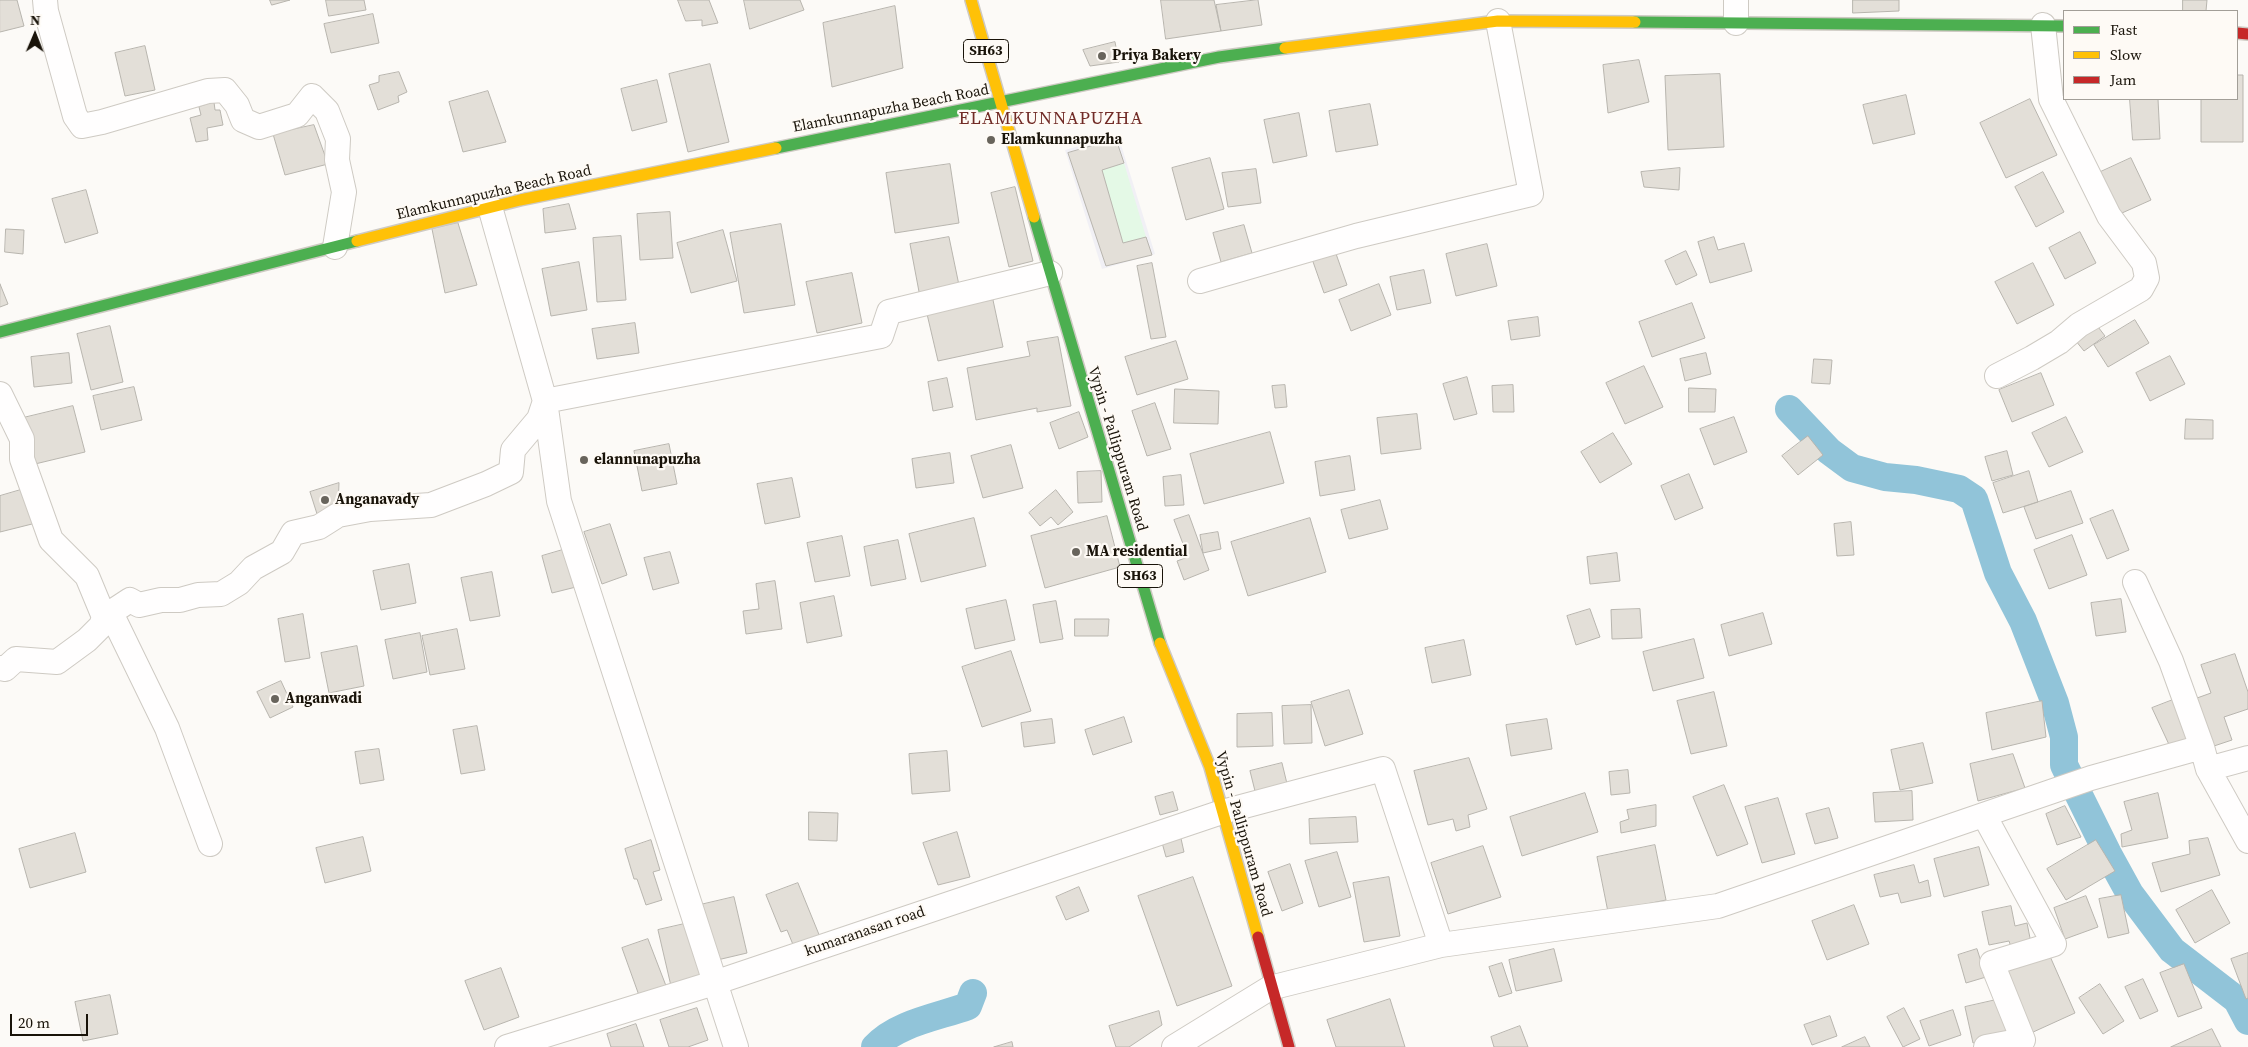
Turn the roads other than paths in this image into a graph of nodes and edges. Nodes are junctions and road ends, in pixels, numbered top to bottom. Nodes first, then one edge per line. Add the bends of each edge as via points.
1 (45, 0) edge
2 (972, 0) edge
3 (1736, 11) edge
4 (1498, 21) junction
5 (2054, 26) edge
6 (1000, 102) junction
7 (490, 207) junction
8 (335, 247) junction
9 (1050, 273) junction
10 (1200, 281) dead end
11 (0, 332) edge
12 (1997, 376) dead end
13 (0, 394) edge
14 (545, 401) junction
15 (2135, 582) dead end
16 (108, 615) junction
17 (0, 668) edge
18 (2205, 758) junction
19 (2248, 758) edge
20 (1222, 812) junction
21 (1984, 815) junction
22 (2248, 841) edge
23 (210, 844) dead end
24 (1441, 945) junction
25 (714, 983) junction
26 (1270, 988) junction
27 (507, 1047) edge
28 (736, 1047) edge
29 (1174, 1047) edge
30 (1289, 1047) edge
31 (1986, 1047) edge

1 - 8 street via 76,116 82,126 208,91 225,90 244,120 260,127 297,115 312,96 328,111 338,139 337,160 344,192
2 - 6 main road, Vypin - Pallippuram Road / SH63
3 - 4 main road, Elamkunnapuzha Beach Road
3 - 5 main road, Elamkunnapuzha Beach Road
4 - 6 main road, Elamkunnapuzha Beach Road via 1219,57
4 - 10 street via 1531,194 1356,236
5 - 12 street via 2051,99 2109,216 2144,263 2147,278 2141,289 2079,325 2039,354
6 - 7 main road, Elamkunnapuzha Beach Road
6 - 9 main road, Vypin - Pallippuram Road / SH63
7 - 8 main road, Elamkunnapuzha Beach Road
7 - 14 street
8 - 11 main road, Elamkunnapuzha Beach Road
9 - 14 street via 889,312 881,336
9 - 20 main road, Vypin - Pallippuram Road / SH63 via 1158,638 1210,767
13 - 16 street via 22,438 22,460 51,540 87,576
14 - 16 street via 538,419 513,450 511,472 431,505 370,509 338,515 318,527 293,533 282,552 254,568 221,594 139,605 130,600
14 - 25 street via 559,501
15 - 18 street via 2170,661
16 - 17 street via 87,640 57,662 16,659 5,669
16 - 23 street via 167,728
18 - 19 street
18 - 21 street via 2090,778
18 - 22 street
20 - 24 street, kumaranasan road via 1383,769
20 - 25 street, kumaranasan road
20 - 26 main road, Vypin - Pallippuram Road / SH63
21 - 24 street via 1718,906
21 - 31 street via 2054,944 1992,962 2023,1040
24 - 26 street
25 - 27 street, kumaranasan road
25 - 28 street
26 - 29 street
26 - 30 main road, Vypin - Pallippuram Road / SH63

